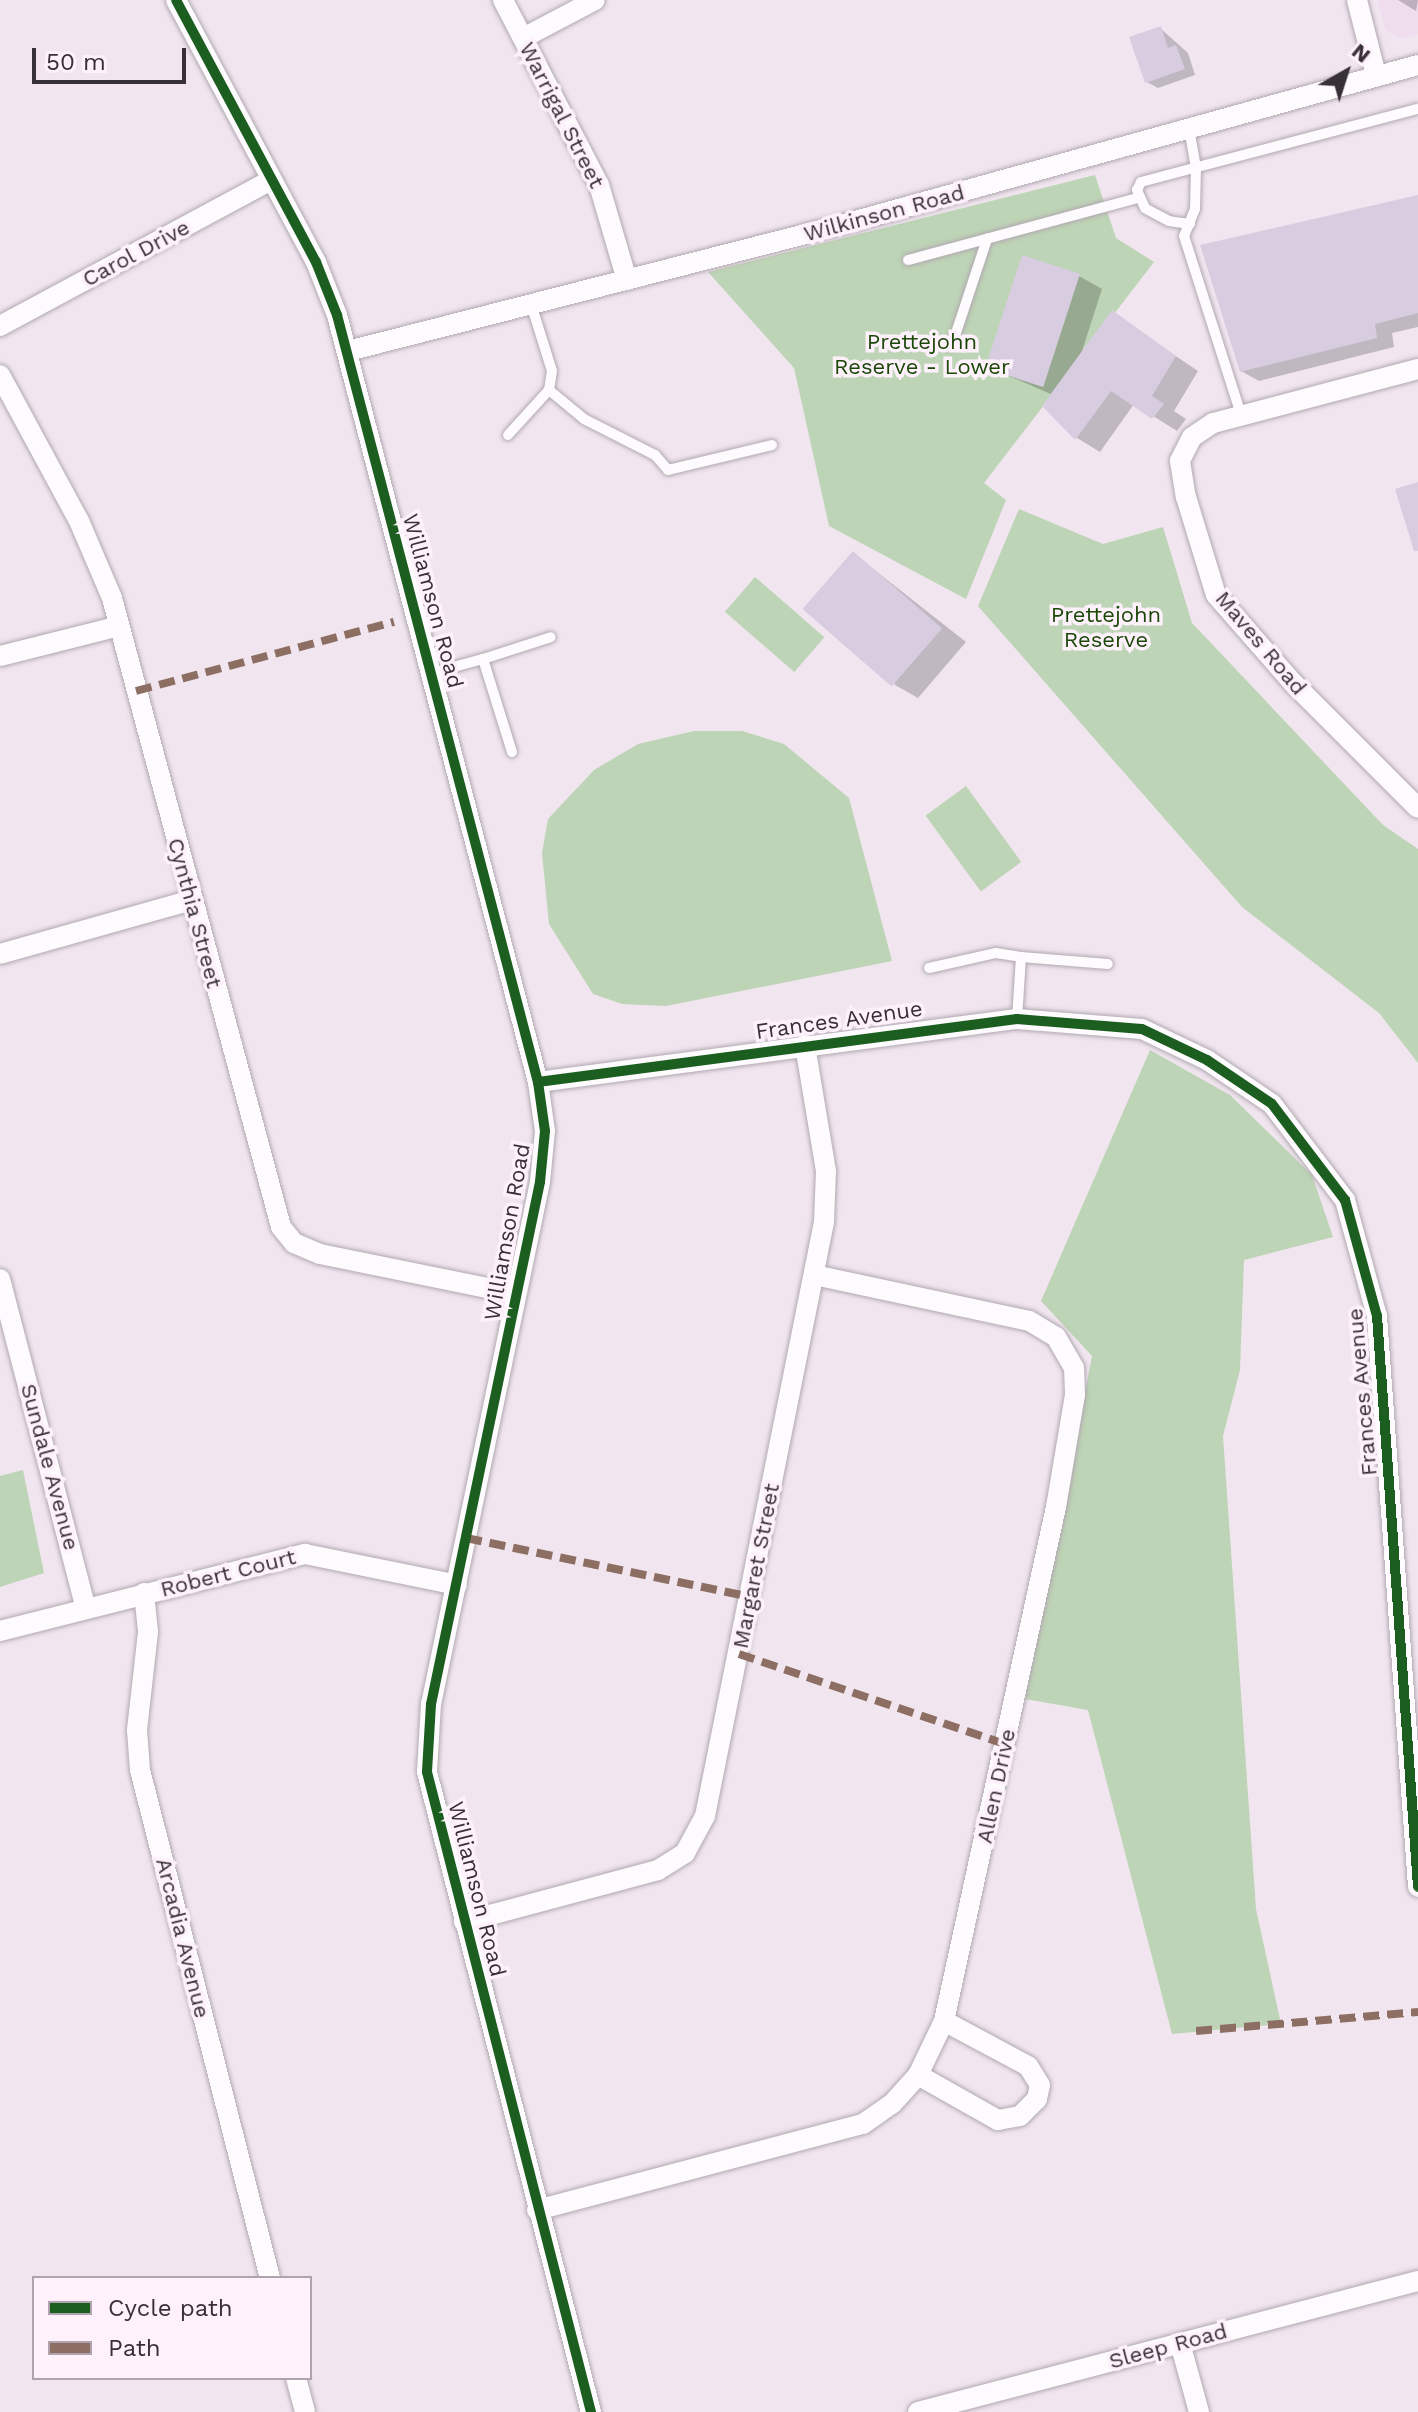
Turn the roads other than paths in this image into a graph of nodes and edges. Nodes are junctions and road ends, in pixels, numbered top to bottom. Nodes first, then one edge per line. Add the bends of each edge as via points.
1 (176, 0) edge
2 (503, 0) edge
3 (595, 0) edge
4 (1357, 0) edge
5 (523, 38) junction
6 (1418, 65) edge
7 (1376, 75) junction
8 (1418, 109) edge
9 (1189, 128) junction
10 (1196, 168) junction
11 (271, 180) junction
12 (1138, 198) junction
13 (1190, 224) junction
14 (987, 239) junction
15 (908, 260) dead end
16 (627, 280) junction
17 (531, 304) junction
18 (0, 326) edge
19 (952, 345) dead end
20 (348, 351) junction
21 (1418, 369) edge
22 (0, 375) edge
23 (549, 390) junction
24 (1241, 415) junction
25 (508, 435) dead end
26 (772, 445) dead end
27 (119, 626) junction
28 (551, 637) dead end
29 (0, 656) edge
30 (483, 659) junction
31 (432, 673) junction
32 (512, 752) dead end
33 (1418, 808) edge
34 (192, 900) junction
35 (0, 954) edge
36 (1021, 957) junction
37 (1108, 964) dead end
38 (929, 968) dead end
39 (1017, 1019) junction
40 (805, 1045) junction
41 (538, 1082) junction
42 (815, 1275) junction
43 (0, 1279) edge
44 (516, 1294) junction
45 (457, 1585) junction
46 (144, 1593) junction
47 (86, 1608) junction
48 (0, 1631) edge
49 (1418, 1887) edge
50 (464, 1922) junction
51 (944, 2021) junction
52 (918, 2075) junction
53 (537, 2210) junction
54 (269, 2276) edge
55 (1418, 2281) edge
56 (1180, 2343) junction
57 (297, 2380) edge
58 (305, 2412) edge
59 (591, 2412) edge
60 (918, 2412) edge
61 (1199, 2412) edge

1 - 11 street, Williamson Road
2 - 5 street, Warrigal Street
3 - 5 street
4 - 7 street
5 - 16 street, Warrigal Street via 599,185
6 - 7 street, Wilkinson Road
7 - 9 street, Wilkinson Road
8 - 10 lane
9 - 10 lane
9 - 16 street, Wilkinson Road
10 - 12 lane via 1141,182
10 - 13 lane
11 - 18 street, Carol Drive
11 - 20 street, Williamson Road via 316,262
12 - 13 lane via 1155,215
12 - 14 lane
13 - 24 lane via 1184,236
14 - 15 lane
14 - 19 lane
16 - 17 street, Wilkinson Road
17 - 20 street, Wilkinson Road
17 - 23 lane via 552,371
20 - 31 street, Williamson Road
21 - 24 street, Maves Road
22 - 27 street, Cynthia Street via 95,553
23 - 25 lane
23 - 26 lane via 584,419 655,455 666,473
24 - 33 street, Maves Road via 1199,430 1180,461 1216,595 1315,706
27 - 29 street
27 - 34 street, Cynthia Street
28 - 30 lane
30 - 31 lane
30 - 32 lane
31 - 41 street, Williamson Road
34 - 35 street
34 - 44 street, Cynthia Street via 269,1200 287,1236 320,1254
36 - 37 lane
36 - 38 lane via 996,953
36 - 39 lane
39 - 40 street, Frances Avenue
39 - 49 street, Frances Avenue via 1126,1025 1207,1060 1272,1104 1345,1200 1381,1339
40 - 41 street, Frances Avenue
40 - 42 street, Margaret Street via 827,1186
41 - 44 street, Williamson Road via 544,1154
42 - 50 street, Margaret Street via 699,1830 685,1853 658,1870
42 - 51 street, Allen Drive via 1029,1321 1056,1337 1074,1368 1075,1395 1056,1507
43 - 47 street, Sundale Avenue
44 - 45 street, Williamson Road
45 - 46 street, Robert Court via 305,1554
45 - 50 street, Williamson Road via 427,1744 433,1798
46 - 47 street, Robert Court
46 - 54 street, Arcadia Avenue via 148,1632 137,1730 140,1770
47 - 48 street, Robert Court
50 - 53 street, Williamson Road
51 - 52 street, Allen Drive
51 - 52 street via 1028,2066 1040,2085 1037,2099 1020,2116 998,2120
52 - 53 street, Allen Drive via 884,2111 854,2128
53 - 59 street, Williamson Road
55 - 56 street, Sleep Road
56 - 60 street, Sleep Road
56 - 61 street
57 - 58 street

